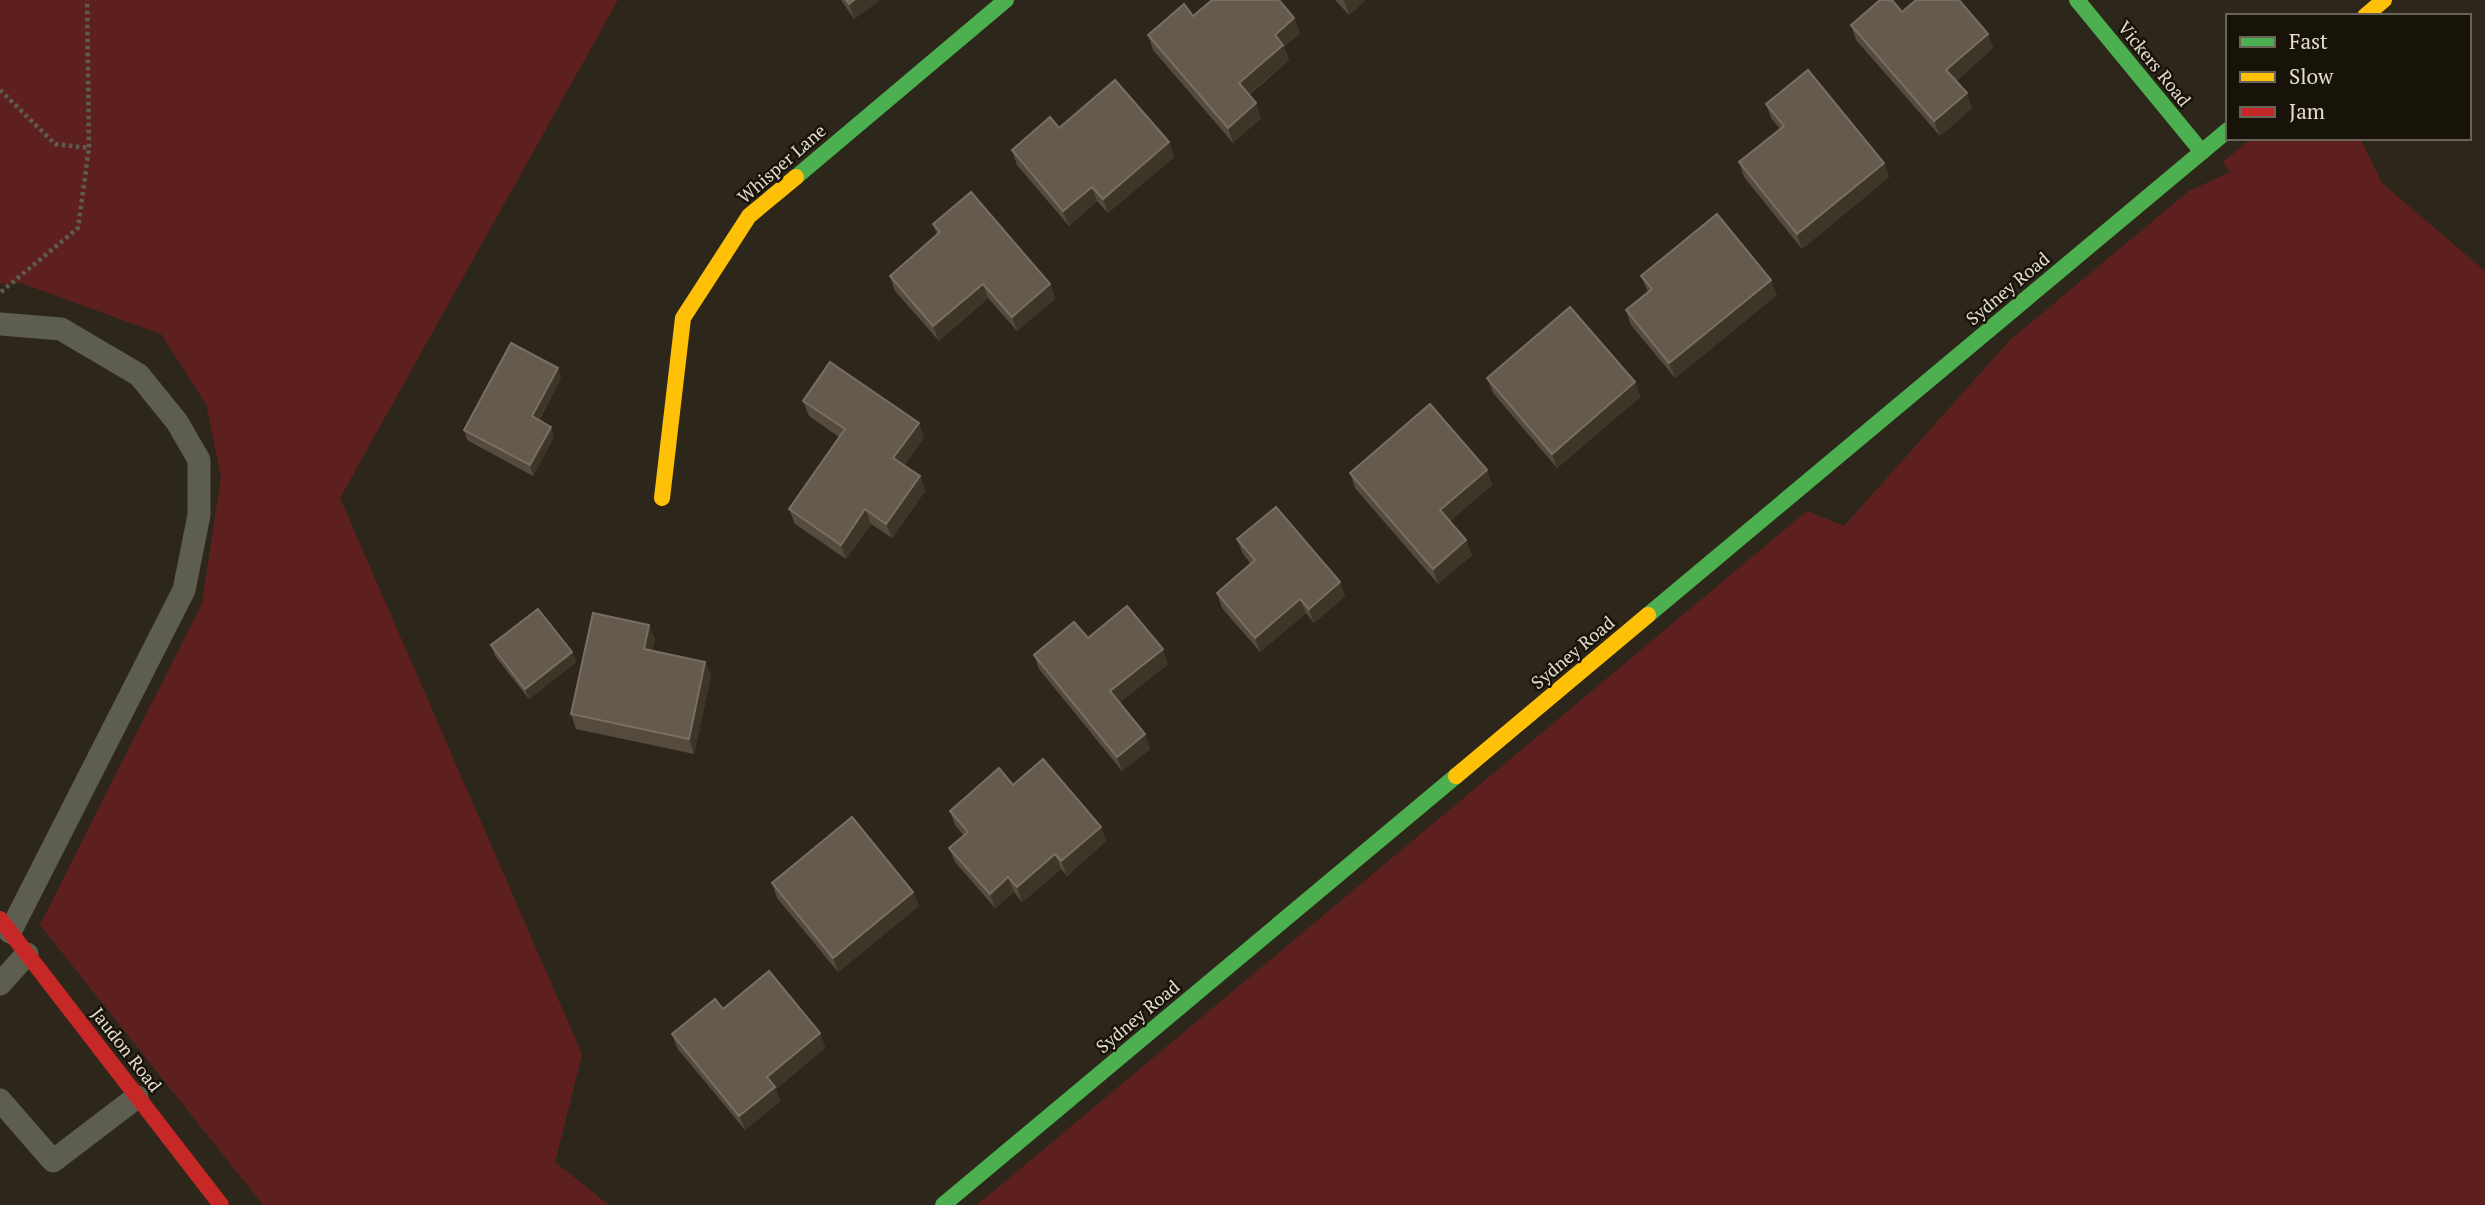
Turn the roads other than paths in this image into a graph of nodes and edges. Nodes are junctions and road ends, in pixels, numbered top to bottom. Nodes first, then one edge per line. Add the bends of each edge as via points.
1 (1006, 0) edge
2 (2077, 0) edge
3 (2384, 0) edge
4 (2367, 14) edge
5 (2226, 132) edge
6 (2202, 152) junction
7 (0, 324) edge
8 (663, 498) dead end
9 (5, 925) edge
10 (27, 954) junction
11 (0, 985) edge
12 (137, 1097) junction
13 (0, 1100) edge
14 (221, 1205) edge
15 (943, 1205) edge

1 - 8 street, Whisper Lane via 749,216 683,318
2 - 6 street, Vickers Road
3 - 4 street
5 - 6 street, Sydney Road
6 - 15 street, Sydney Road
7 - 9 lane via 61,329 139,375 177,422 199,460 200,515 184,590
9 - 10 street, Jaudon Road
10 - 11 lane
10 - 12 street, Jaudon Road
12 - 13 lane via 53,1161
12 - 14 street, Jaudon Road

